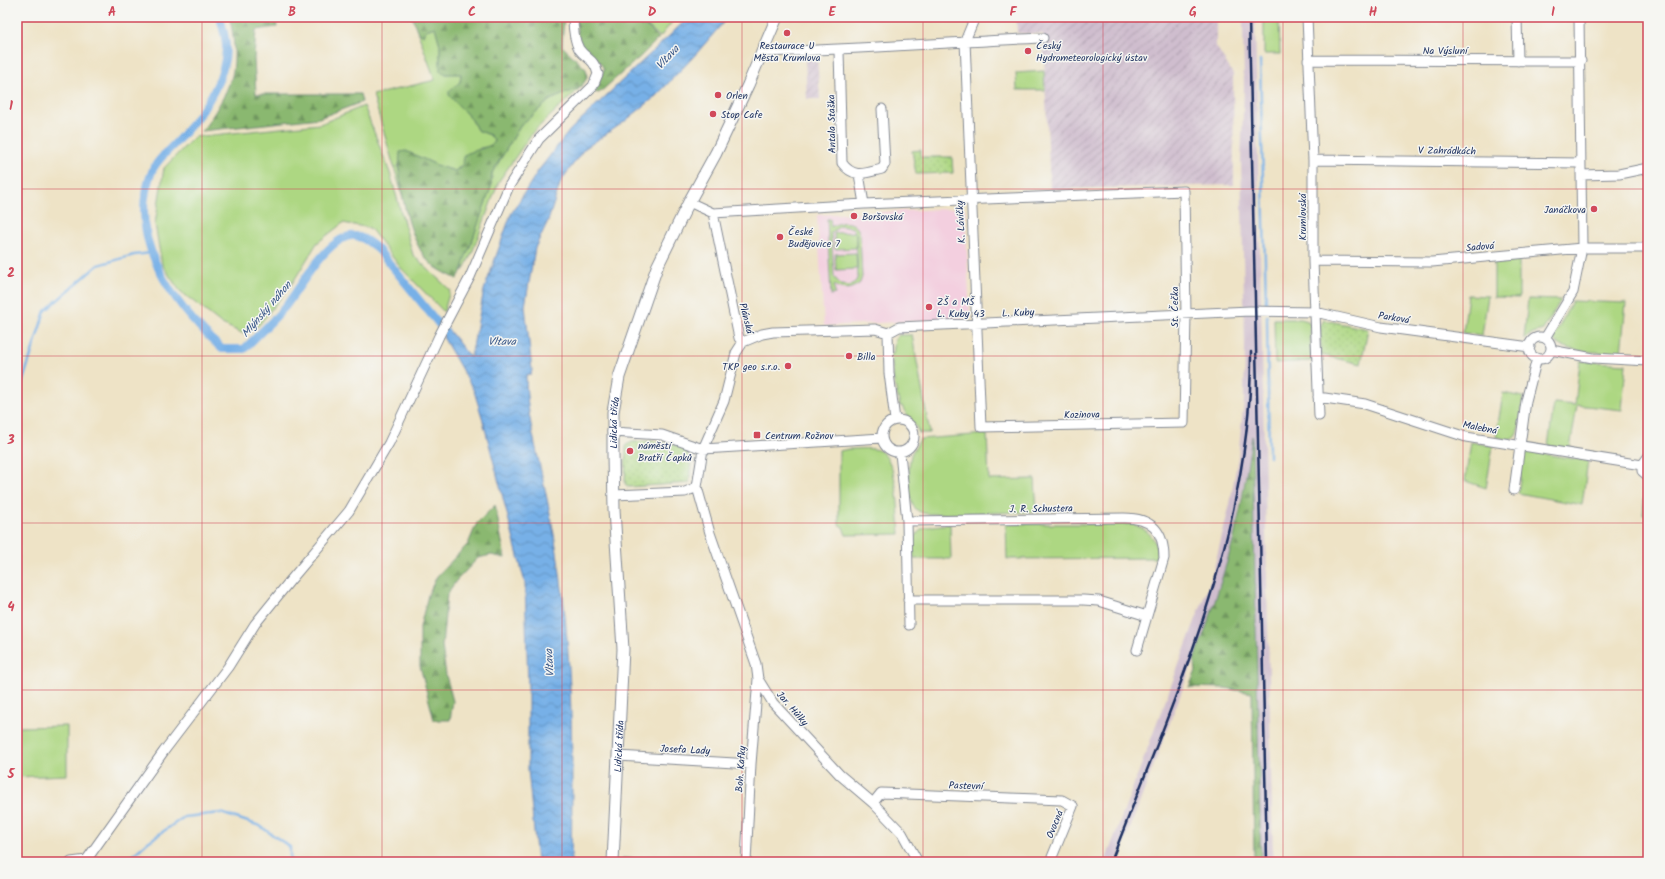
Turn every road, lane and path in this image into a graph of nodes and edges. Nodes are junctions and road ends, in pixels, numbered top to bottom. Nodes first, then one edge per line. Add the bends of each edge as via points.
1 (573, 17) edge
2 (777, 17) edge
3 (974, 17) edge
4 (1307, 17) edge
5 (1517, 17) edge
6 (1579, 17) edge
7 (1043, 38) dead end
8 (965, 41) junction
9 (839, 51) junction
10 (762, 52) junction
11 (1308, 60) junction
12 (1518, 61) junction
13 (1581, 61) junction
14 (882, 109) dead end
15 (1314, 160) junction
16 (1581, 163) junction
17 (1648, 168) edge
18 (859, 174) junction
19 (1581, 175) junction
20 (970, 200) junction
21 (689, 202) junction
22 (864, 204) junction
23 (714, 213) junction
24 (1582, 248) junction
25 (1648, 248) edge
26 (1313, 261) junction
27 (1253, 311) joint
28 (1315, 312) junction
29 (1186, 314) junction
30 (977, 325) junction
31 (888, 333) junction
32 (1545, 338) junction
33 (743, 342) junction
34 (1530, 347) junction
35 (1551, 350) junction
36 (1537, 358) junction
37 (1648, 360) edge
38 (1318, 397) junction
39 (1318, 416) dead end
40 (895, 420) junction
41 (1184, 422) joint
42 (981, 427) joint
43 (612, 432) junction
44 (882, 438) junction
45 (1521, 445) junction
46 (703, 449) junction
47 (900, 453) junction
48 (1648, 457) edge
49 (1642, 465) junction
50 (1648, 476) edge
51 (697, 487) junction
52 (1514, 490) dead end
53 (614, 495) junction
54 (907, 521) junction
55 (908, 600) junction
56 (1146, 616) junction
57 (908, 626) dead end
58 (1137, 650) dead end
59 (758, 678) junction
60 (618, 756) junction
61 (751, 764) junction
62 (1062, 800) joint
63 (873, 803) junction
64 (86, 861) edge
65 (71, 862) edge
66 (613, 862) edge
67 (746, 862) edge
68 (918, 862) edge
69 (1050, 862) edge

1 - 64 street via 573,30 579,49 595,64 598,74 593,86 539,139 509,186 470,277 389,443 349,511 255,624 228,668 164,751
2 - 10 street, Lidická třída
3 - 8 street, K. Lávičky
4 - 11 street, Krumlovská
5 - 12 street
6 - 13 street
7 - 8 street
8 - 9 street
8 - 20 street, K. Lávičky
9 - 10 street
9 - 18 street, Antala Staška via 842,163 848,170
10 - 21 street, Lidická třída via 716,153
11 - 12 street, Na Výsluní
11 - 15 street, Krumlovská
12 - 13 street, Na Výsluní
13 - 16 street
14 - 18 street via 885,164 882,169
15 - 16 street, V Zahrádkách
15 - 26 street, Krumlovská
16 - 19 street
17 - 19 street via 1619,174
18 - 22 street
19 - 24 street
20 - 22 street
20 - 29 street, St. Čečka via 1184,191
20 - 30 street, K. Lávičky
21 - 23 street
21 - 43 street, Lidická třída via 657,267 624,360 616,392
22 - 23 street
23 - 33 street, Plánská via 739,338
24 - 25 street, Sadová
24 - 26 street, Sadová via 1432,262
24 - 32 street via 1573,292
26 - 28 street, Krumlovská
27 - 28 street, Parková
27 - 29 street, L. Kuby
28 - 34 street, Parková via 1381,327
28 - 38 street, Krumlovská
29 - 30 street, L. Kuby
29 - 41 street, St. Čečka
30 - 31 street, L. Kuby via 899,327
30 - 42 street, K. Lávičky
31 - 33 street, L. Kuby via 875,329 773,332
31 - 40 street via 888,373
32 - 34 street via 1535,338
32 - 35 street via 1550,343
33 - 46 street, Plánská via 736,353 724,401
34 - 36 street via 1531,353
35 - 36 street via 1544,358
35 - 37 street via 1593,358
36 - 45 street via 1526,401
38 - 39 street, Krumlovská
38 - 45 street, Malebná via 1365,404 1466,437
40 - 44 street via 885,426
40 - 47 street via 908,423 915,436 910,447
41 - 42 street, Kozinova
43 - 46 street via 662,435
43 - 53 street, Lidická třída
44 - 46 street
44 - 47 street via 888,449
45 - 49 street, Malebná
45 - 52 street
46 - 51 street, Plánská
47 - 54 street
48 - 49 street
49 - 50 street via 1642,471
51 - 53 street via 685,492
51 - 59 street, Jar. Hůlky via 710,533 756,664
53 - 60 street, Lidická třída via 623,636
54 - 55 street
54 - 56 street, J. R. Schustera via 1138,518 1149,523 1159,533 1164,544 1164,558
55 - 56 street via 1099,601
55 - 57 street
56 - 58 street
59 - 61 street, Boh. Kafky
59 - 63 street, Jar. Hůlky via 773,703 814,749
60 - 61 street, Josefa Lady
60 - 66 street, Lidická třída
61 - 67 street, Boh. Kafky
62 - 63 street, Pastevní via 882,793
62 - 69 street, Ovocná via 1073,806
63 - 68 street, Jar. Hůlky via 902,833
64 - 65 street

